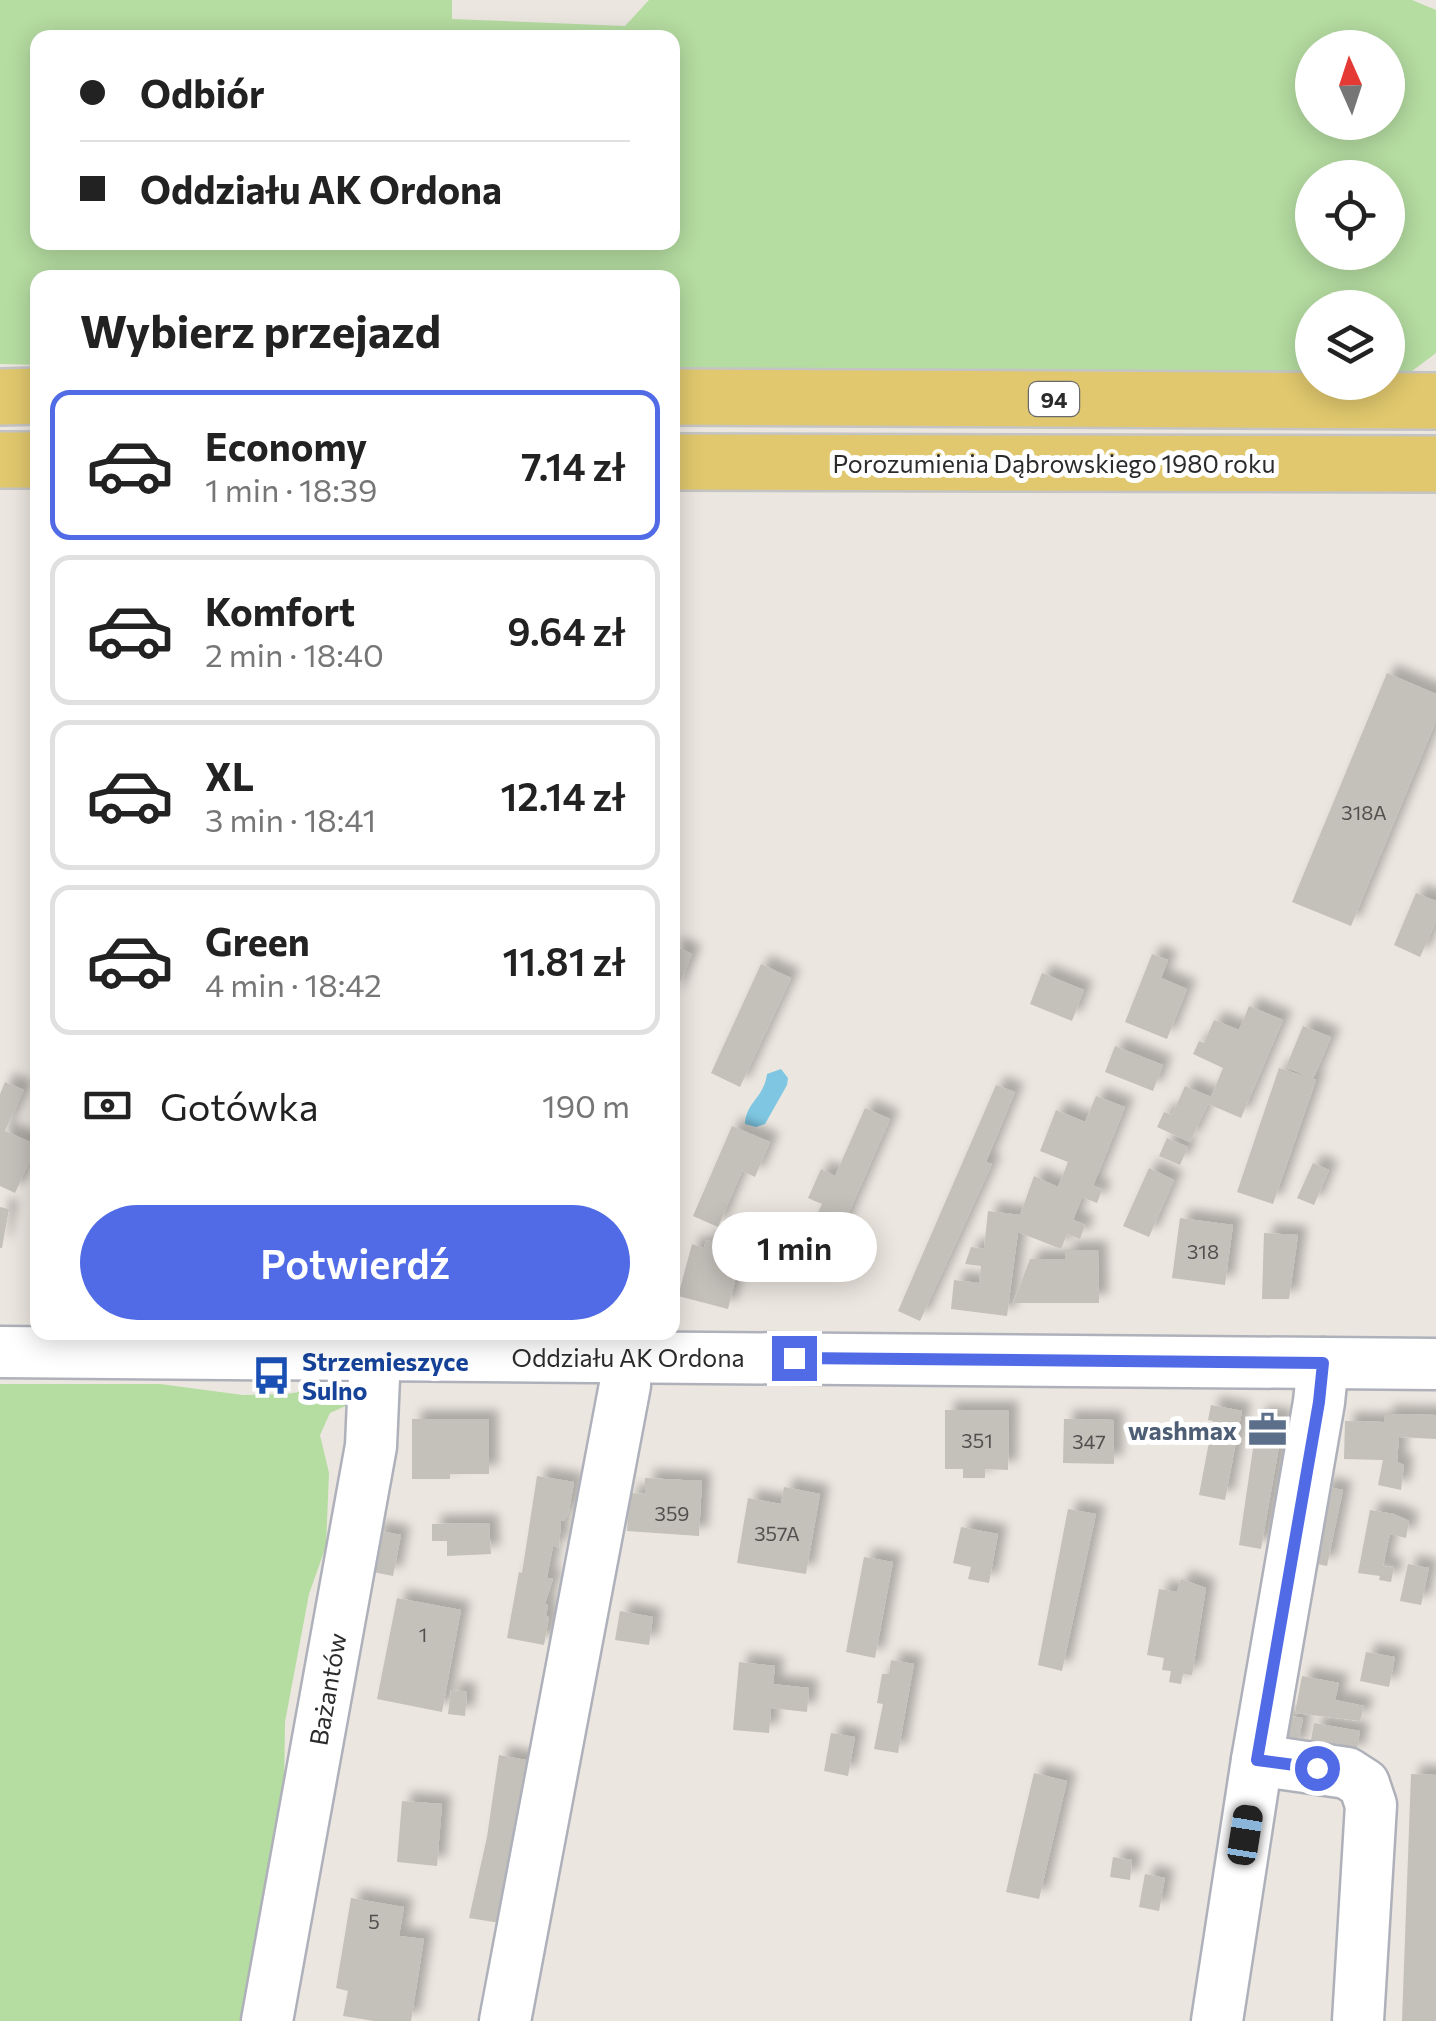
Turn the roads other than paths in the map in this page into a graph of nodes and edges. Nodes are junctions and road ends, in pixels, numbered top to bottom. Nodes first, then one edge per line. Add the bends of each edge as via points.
1 (0, 396) edge
2 (30, 396) edge
3 (680, 397) edge
4 (1436, 402) edge
5 (0, 460) edge
6 (30, 460) edge
7 (680, 462) edge
8 (1355, 464) junction
9 (1436, 464) edge
10 (1436, 500) edge
11 (0, 1352) edge
12 (374, 1355) junction
13 (626, 1357) junction
14 (1323, 1363) junction
15 (1436, 1364) edge
16 (1257, 1760) junction
17 (267, 2021) edge
18 (505, 2021) edge
19 (1216, 2021) edge
20 (1358, 2021) edge

1 - 2 main road
3 - 4 main road, 94
5 - 6 main road
7 - 8 main road, Porozumienia Dąbrowskiego 1980 roku
8 - 9 main road, Porozumienia Dąbrowskiego 1980 roku
8 - 10 main road
11 - 12 street, Oddziału AK Ordona
12 - 13 street, Oddziału AK Ordona
12 - 17 street, Bażantów via 371,1446
13 - 14 street, Oddziału AK Ordona
13 - 18 street
14 - 15 street, Oddziału AK Ordona
14 - 16 street
16 - 19 street
16 - 20 street via 1347,1772 1364,1784 1371,1804

